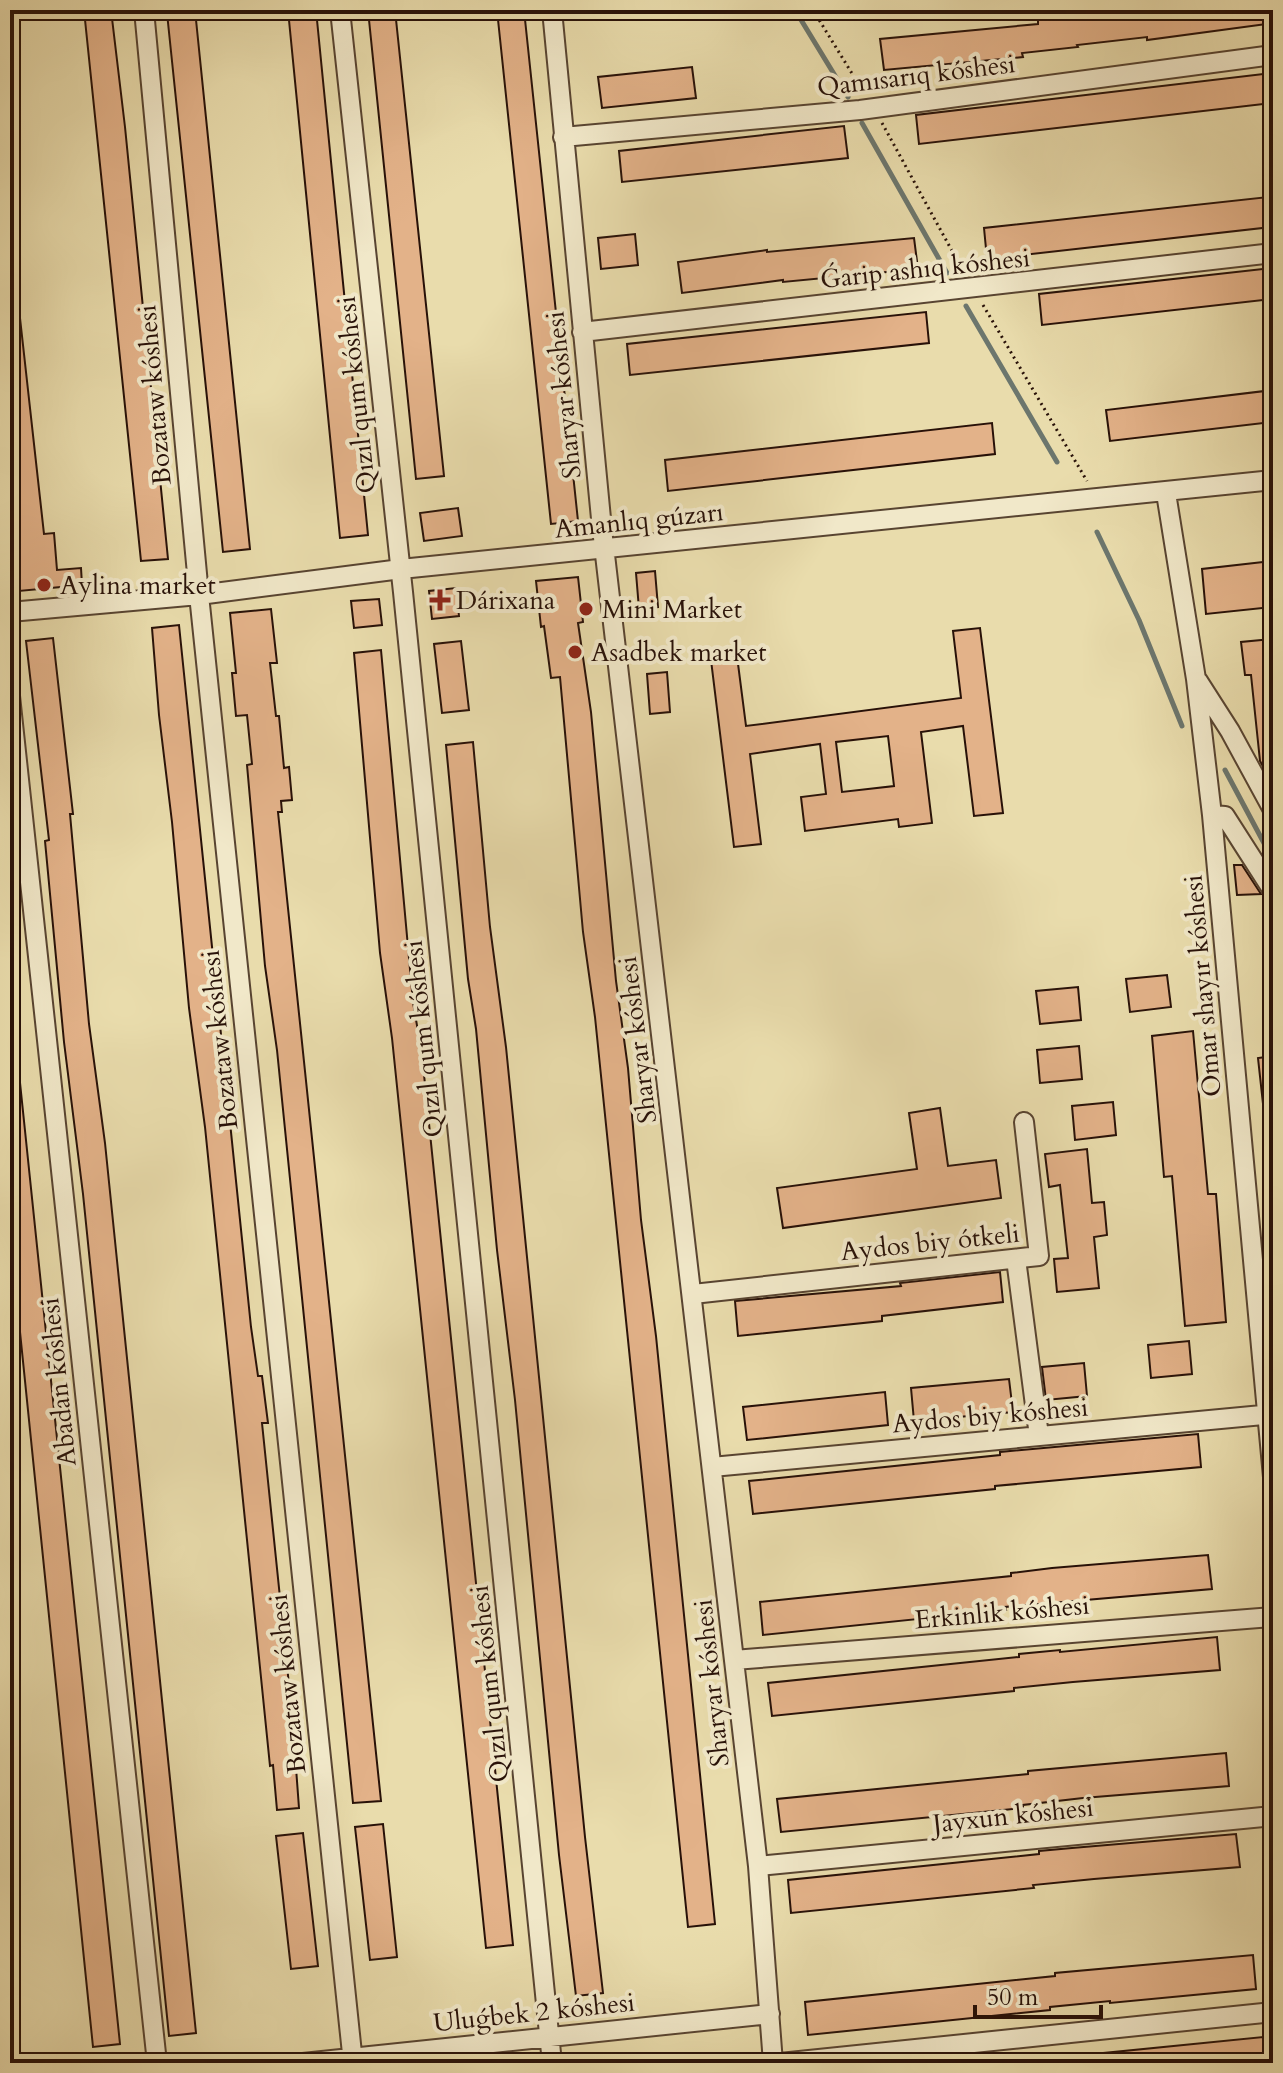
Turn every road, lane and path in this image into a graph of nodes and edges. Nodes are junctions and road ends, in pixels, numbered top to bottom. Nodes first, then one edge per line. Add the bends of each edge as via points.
1 (144, 10) edge
2 (340, 10) edge
3 (552, 10) edge
4 (813, 10) edge
5 (1273, 55) edge
6 (873, 108) junction
7 (563, 137) junction
8 (1273, 253) edge
9 (973, 289) junction
10 (582, 332) junction
11 (1273, 480) edge
12 (1087, 481) dead end
13 (1166, 493) junction
14 (605, 549) junction
15 (401, 569) junction
16 (199, 595) junction
17 (10, 612) edge
18 (1196, 679) junction
19 (10, 696) edge
20 (1273, 810) edge
21 (1212, 815) junction
22 (1273, 891) edge
23 (1024, 1122) dead end
24 (1016, 1259) junction
25 (693, 1294) junction
26 (1271, 1414) edge
27 (1039, 1436) junction
28 (712, 1467) junction
29 (1273, 1477) edge
30 (1273, 1617) edge
31 (734, 1660) junction
32 (1273, 1816) edge
33 (758, 1866) junction
34 (1273, 2012) edge
35 (770, 2014) junction
36 (551, 2036) junction
37 (353, 2060) edge
38 (157, 2063) edge
39 (303, 2063) edge
40 (552, 2063) edge
41 (773, 2063) edge
42 (780, 2063) edge

1 - 16 street, Bozataw kóshesi
2 - 15 street, Qızıl qum kóshesi
3 - 7 street, Sharyar kóshesi
4 - 6 path
5 - 6 street, Qamısarıq kóshesi
6 - 7 street, Qamısarıq kóshesi
6 - 9 path
7 - 10 street, Sharyar kóshesi
8 - 9 street, Ǵarip ashıq kóshesi
9 - 10 street, Ǵarip ashıq kóshesi
9 - 12 path
10 - 14 street, Sharyar kóshesi
11 - 13 street, Amanlıq gúzarı
13 - 14 street, Amanlıq gúzarı
13 - 18 street, Omar shayır kóshesi
14 - 15 street, Amanlıq gúzarı
14 - 25 street, Sharyar kóshesi
15 - 16 street, Amanlıq gúzarı
15 - 36 street, Qızıl qum kóshesi
16 - 17 street, Amanlıq gúzarı
16 - 37 street, Bozataw kóshesi
18 - 20 street
18 - 21 street, Omar shayır kóshesi
19 - 38 street, Abadan kóshesi
21 - 22 street via 1225,816
21 - 26 street, Omar shayır kóshesi
23 - 24 street, Aydos biy ótkeli via 1039,1256
24 - 25 street, Aydos biy ótkeli
24 - 27 street
25 - 28 street, Sharyar kóshesi
26 - 27 street, Aydos biy kóshesi
26 - 29 street, Omar shayır kóshesi
27 - 28 street, Aydos biy kóshesi
28 - 31 street, Sharyar kóshesi
30 - 31 street, Erkinlik kóshesi
31 - 33 street, Sharyar kóshesi
32 - 33 street, Jayxun kóshesi
33 - 35 street, Sharyar kóshesi
34 - 42 street
35 - 36 street, Uluǵbek 2 kóshesi
35 - 41 street, Sharyar kóshesi
36 - 37 street, Uluǵbek 2 kóshesi
36 - 40 street, Qızıl qum kóshesi
37 - 39 street, Uluǵbek 2 kóshesi

